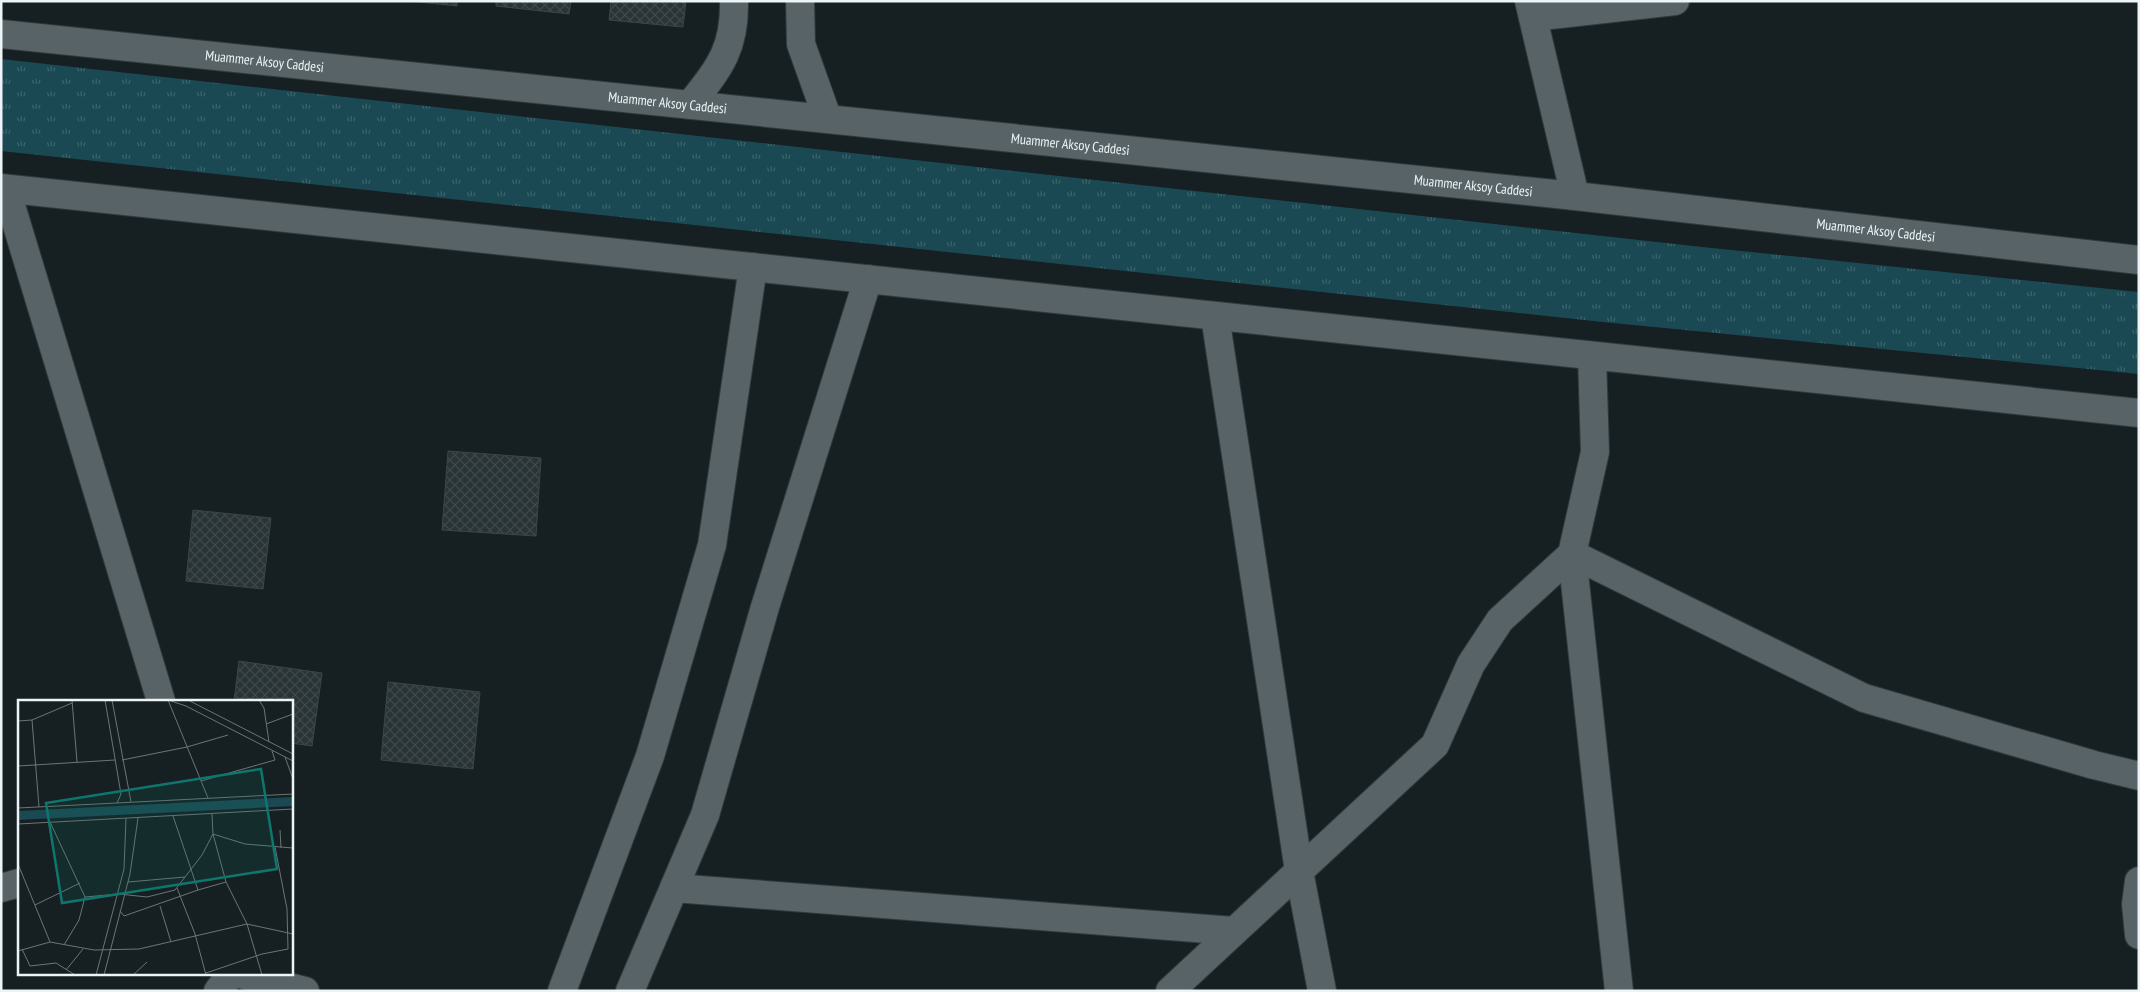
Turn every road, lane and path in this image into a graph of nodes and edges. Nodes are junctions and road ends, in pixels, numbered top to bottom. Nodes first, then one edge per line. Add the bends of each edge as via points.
1 (734, 1) edge
2 (800, 1) edge
3 (1674, 1) edge
4 (1531, 9) edge
5 (1, 34) edge
6 (690, 105) junction
7 (827, 117) junction
8 (3, 189) edge
9 (1574, 196) junction
10 (2139, 260) edge
11 (753, 267) junction
12 (868, 279) junction
13 (1215, 316) junction
14 (1592, 356) junction
15 (2139, 413) edge
16 (1572, 554) junction
17 (161, 700) edge
18 (2139, 776) edge
19 (1299, 871) junction
20 (2139, 881) edge
21 (18, 882) edge
22 (1, 888) edge
23 (674, 888) junction
24 (1234, 931) junction
25 (2139, 935) edge
26 (231, 974) edge
27 (240, 974) edge
28 (218, 991) edge
29 (305, 991) edge
30 (562, 991) edge
31 (630, 991) edge
32 (1170, 991) edge
33 (1322, 991) edge
34 (1619, 991) edge

1 - 6 street via 735,27 722,64
2 - 7 street via 801,44
3 - 4 street
4 - 9 street
5 - 6 street, Muammer Aksoy Caddesi
6 - 7 street, Muammer Aksoy Caddesi
7 - 9 street, Muammer Aksoy Caddesi
8 - 11 street
8 - 17 street
9 - 10 street, Muammer Aksoy Caddesi
11 - 12 street
11 - 30 street via 712,546 650,756
12 - 13 street
12 - 23 street via 765,607 705,815
13 - 14 street
13 - 19 street
14 - 15 street
14 - 16 street via 1595,452
16 - 18 street via 1864,698
16 - 19 street via 1500,620 1471,664 1435,745
16 - 34 street
19 - 24 street
19 - 33 street
20 - 25 street via 2136,904
21 - 22 street
23 - 24 street
23 - 31 street
24 - 32 street
26 - 28 street
27 - 29 street

